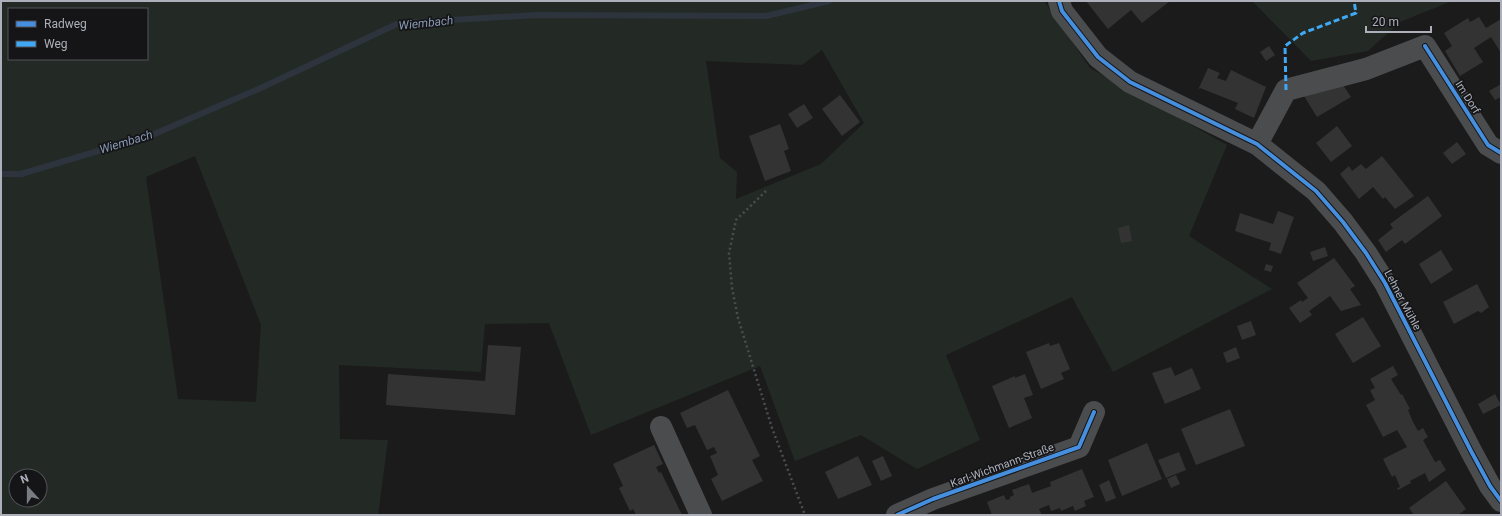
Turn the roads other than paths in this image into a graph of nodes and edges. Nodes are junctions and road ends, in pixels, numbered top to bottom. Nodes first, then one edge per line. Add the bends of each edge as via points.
1 (1059, 1) edge
2 (1257, 144) junction
3 (1501, 153) edge
4 (1094, 412) dead end
5 (661, 427) dead end
6 (1501, 501) edge
7 (937, 507) edge
8 (701, 515) edge
9 (896, 515) edge

1 - 2 street, Lehner Mühle via 1062,10 1098,57 1130,82
2 - 3 street, Im Dorf via 1286,90 1366,69 1425,46 1488,145
2 - 6 street, Lehner Mühle via 1316,191 1366,252 1385,283 1470,451
4 - 7 street, Karl-Wichmann-Straße via 1078,447
5 - 8 street
7 - 9 street, Karl-Wichmann-Straße

